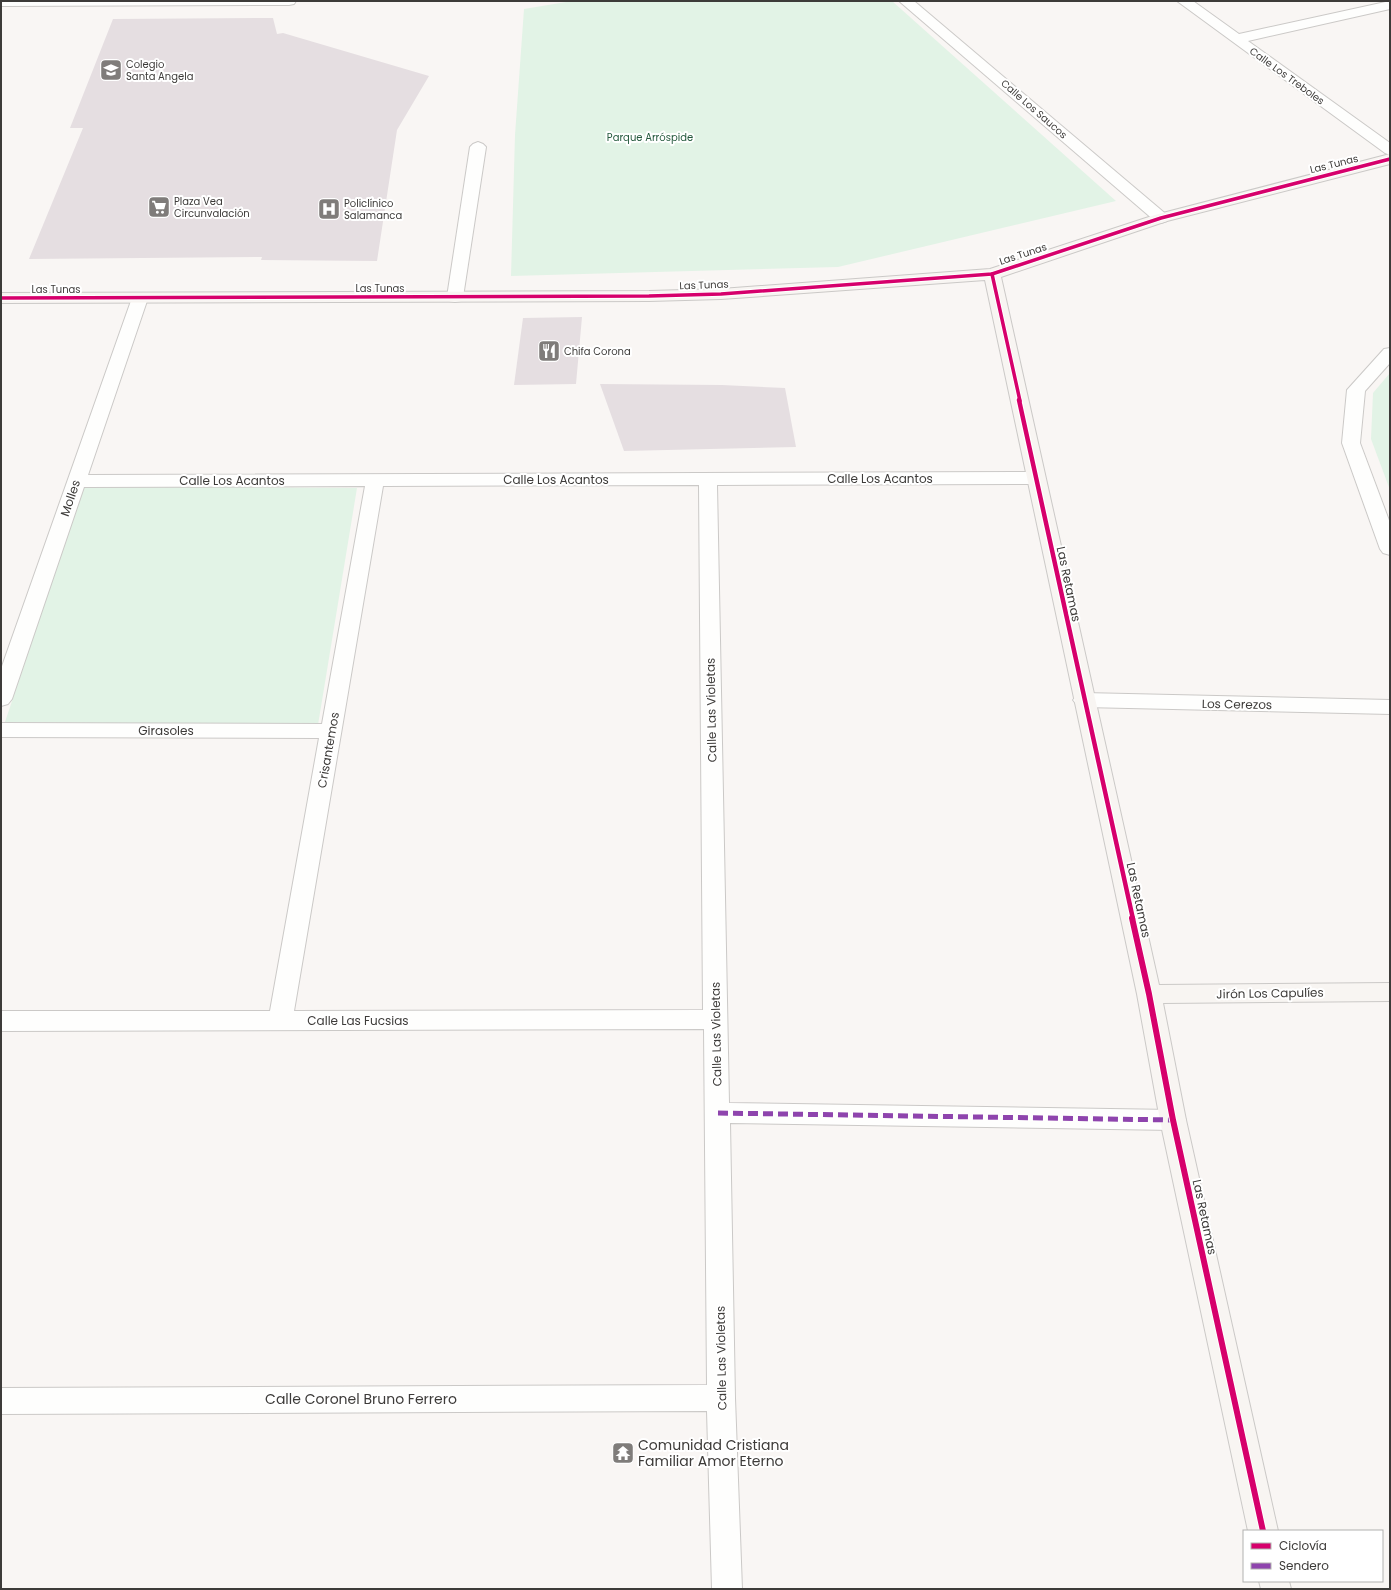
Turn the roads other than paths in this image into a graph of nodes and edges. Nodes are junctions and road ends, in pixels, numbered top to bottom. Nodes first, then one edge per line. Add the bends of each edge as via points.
1 (233, 1) edge
2 (289, 1) edge
3 (906, 1) edge
4 (1184, 1) edge
5 (1, 2) edge
6 (1390, 5) edge
7 (1237, 39) junction
8 (478, 147) dead end
9 (1390, 150) edge
10 (1390, 159) edge
11 (1161, 218) junction
12 (992, 274) junction
13 (455, 297) junction
14 (1, 298) edge
15 (140, 298) junction
16 (1390, 353) edge
17 (1036, 478) junction
18 (708, 479) junction
19 (375, 480) junction
20 (76, 481) junction
21 (1390, 550) edge
22 (1, 699) edge
23 (1084, 700) junction
24 (1390, 707) edge
25 (1, 730) edge
26 (331, 731) junction
27 (1390, 992) edge
28 (1149, 994) junction
29 (716, 1019) junction
30 (280, 1020) junction
31 (1, 1021) edge
32 (718, 1113) junction
33 (1174, 1120) junction
34 (721, 1398) junction
35 (1, 1401) edge
36 (1263, 1530) edge
37 (727, 1589) edge

1 - 2 street
1 - 5 street
3 - 11 street, Calle Los Saucos
4 - 7 street, Calle Los Treboles
6 - 7 street
7 - 9 street, Calle Los Treboles
8 - 13 street
10 - 11 street, Las Tunas
11 - 12 street, Las Tunas
12 - 13 street, Las Tunas via 721,294
12 - 17 street, Las Retamas
13 - 15 street, Las Tunas
14 - 15 street, Las Tunas
15 - 20 street, Molles
16 - 21 street via 1356,390 1351,443
17 - 18 street, Calle Los Acantos
17 - 23 street, Las Retamas
18 - 19 street, Calle Los Acantos
18 - 29 street, Calle Las Violetas
19 - 20 street, Calle Los Acantos
19 - 26 street, Crisantemos
20 - 22 street, Molles
23 - 24 street, Los Cerezos
23 - 28 street, Las Retamas
25 - 26 street, Girasoles
26 - 30 street, Crisantemos
27 - 28 street, Jirón Los Capulíes
28 - 33 street, Las Retamas
29 - 30 street, Calle Las Fucsias
29 - 32 street, Calle Las Violetas
30 - 31 street, Calle Las Fucsias
32 - 33 street
32 - 34 street, Calle Las Violetas
33 - 36 street, Las Retamas
34 - 35 street, Calle Coronel Bruno Ferrero
34 - 37 street, Calle Las Violetas

